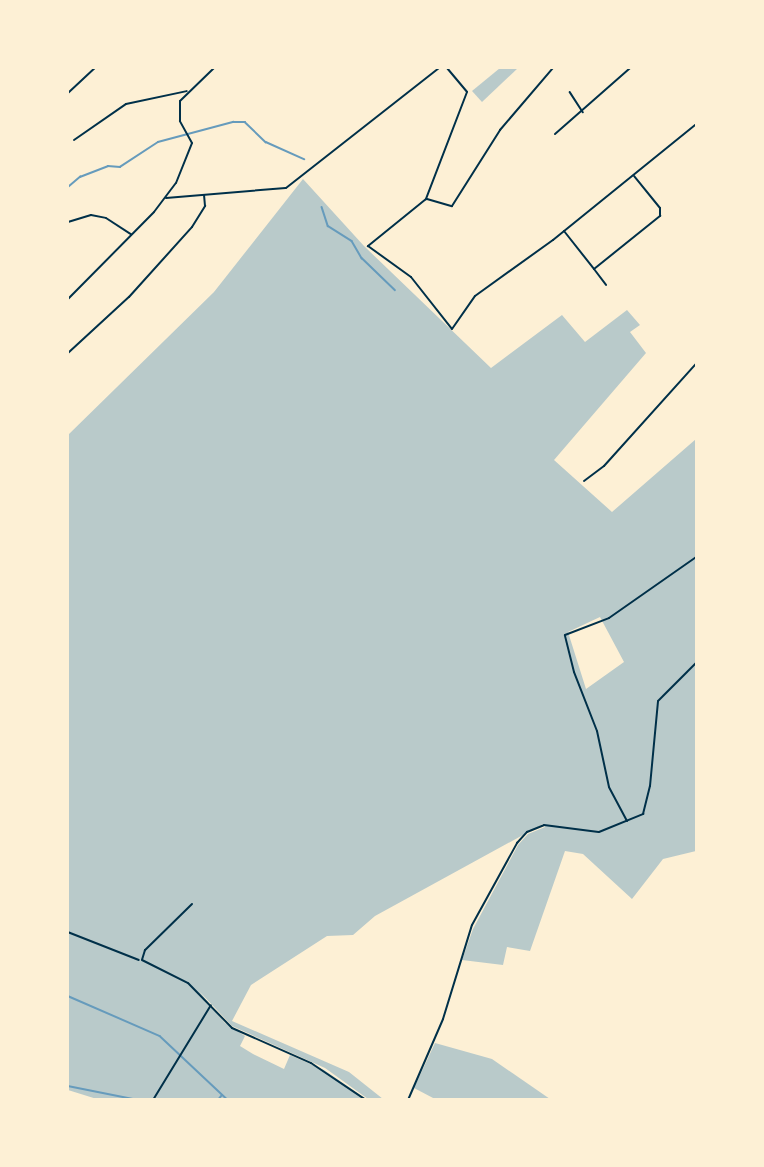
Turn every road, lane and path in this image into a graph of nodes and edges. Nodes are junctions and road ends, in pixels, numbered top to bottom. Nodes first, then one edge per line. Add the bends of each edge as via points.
1 (95, 68) edge
2 (214, 68) edge
3 (439, 68) edge
4 (447, 68) edge
5 (553, 68) edge
6 (630, 68) edge
7 (187, 91) junction
8 (570, 92) dead end
9 (68, 93) edge
10 (583, 112) junction
11 (696, 124) edge
12 (555, 134) dead end
13 (74, 140) dead end
14 (634, 176) junction
15 (204, 195) junction
16 (166, 198) junction
17 (426, 199) junction
18 (68, 222) edge
19 (564, 231) junction
20 (131, 234) junction
21 (594, 269) junction
22 (606, 285) dead end
23 (68, 298) edge
24 (68, 352) edge
25 (696, 364) edge
26 (584, 481) dead end
27 (696, 557) edge
28 (696, 663) edge
29 (627, 821) junction
30 (192, 904) dead end
31 (68, 932) edge
32 (142, 960) junction
33 (211, 1005) junction
34 (153, 1100) edge
35 (366, 1100) edge
36 (408, 1100) edge

1 - 9 street
2 - 7 street
3 - 15 street via 286,188
4 - 17 street via 466,92
5 - 17 street via 500,130 452,206
6 - 10 street
7 - 13 street via 126,104
7 - 16 street via 178,110 192,143
8 - 10 lane
10 - 12 street
11 - 14 street
14 - 19 street
14 - 21 street via 660,208 660,216
15 - 16 street
15 - 24 street via 205,206 192,227 129,297
16 - 20 street
17 - 19 street via 368,246 411,277 452,329 475,296
18 - 20 street via 91,215 106,218
19 - 21 street
20 - 23 street
21 - 22 street
25 - 26 street via 604,466
27 - 29 street via 609,618 565,635 574,672 597,731 609,787
28 - 29 street via 657,701 646,808
29 - 36 street via 598,832 544,825 527,832 517,843 472,925 443,1019
30 - 32 street via 145,950
31 - 32 path
32 - 33 street via 176,974
33 - 34 street
33 - 35 street via 232,1028 318,1066

